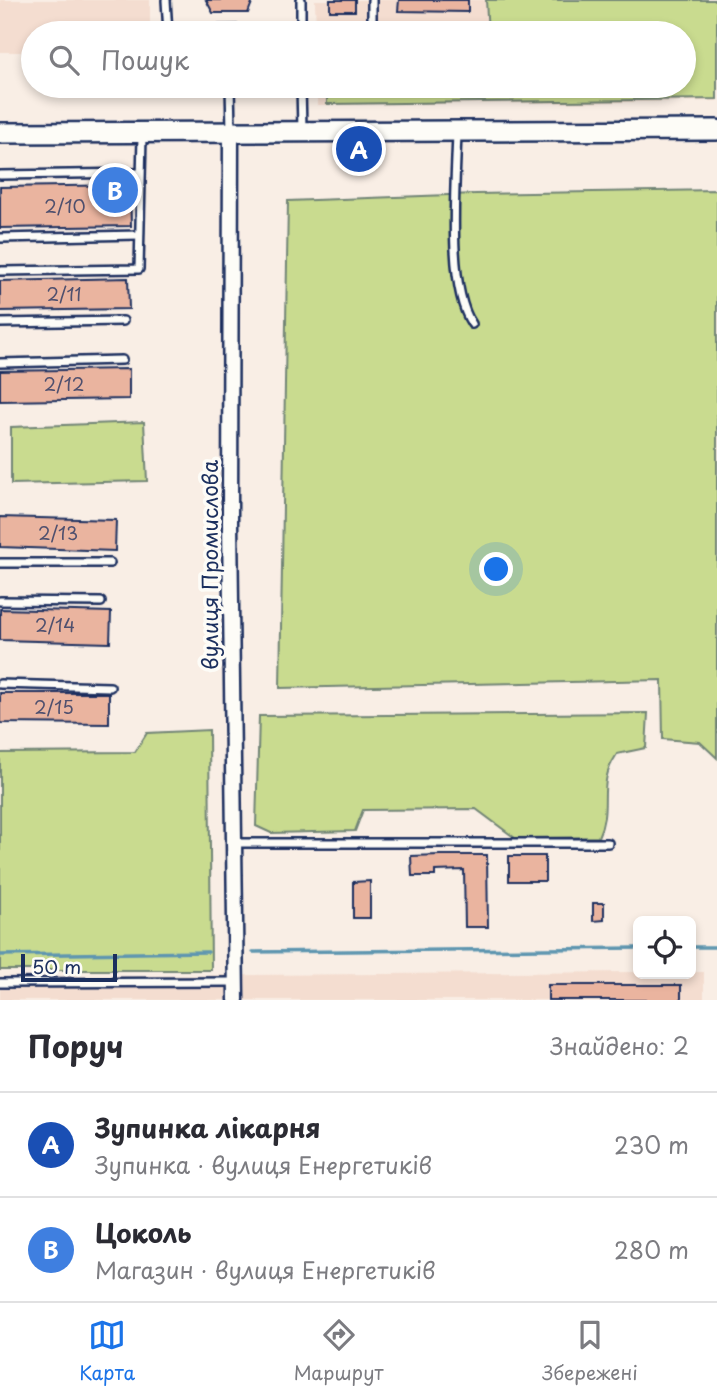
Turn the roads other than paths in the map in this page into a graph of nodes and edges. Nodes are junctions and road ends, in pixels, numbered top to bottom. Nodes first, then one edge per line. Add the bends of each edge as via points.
1 (166, 0) edge
2 (301, 0) edge
3 (372, 0) edge
4 (168, 21) edge
5 (301, 21) edge
6 (372, 21) edge
7 (230, 98) edge
8 (301, 98) edge
9 (231, 130) junction
10 (302, 130) junction
11 (457, 130) junction
12 (717, 130) edge
13 (143, 132) junction
14 (0, 133) edge
15 (139, 173) junction
16 (0, 175) edge
17 (139, 235) junction
18 (0, 238) edge
19 (0, 271) edge
20 (123, 321) dead end
21 (0, 323) edge
22 (472, 324) dead end
23 (122, 360) dead end
24 (0, 363) edge
25 (110, 563) dead end
26 (0, 564) edge
27 (0, 601) edge
28 (101, 602) dead end
29 (0, 684) edge
30 (110, 687) dead end
31 (235, 843) junction
32 (608, 843) dead end
33 (236, 982) junction
34 (0, 983) edge
35 (236, 1000) edge

1 - 4 lane
2 - 5 lane
3 - 6 lane
7 - 9 lane
8 - 10 lane
9 - 10 main road
9 - 13 main road
9 - 31 street, вулиця Промислова
10 - 11 main road
11 - 12 main road
11 - 22 lane via 459,295
13 - 14 main road
13 - 15 lane
15 - 16 lane
15 - 17 lane
17 - 18 lane
17 - 19 lane via 139,269
20 - 21 lane
23 - 24 lane
25 - 26 lane
27 - 28 lane
29 - 30 lane
31 - 32 lane
31 - 33 street, вулиця Промислова
33 - 34 lane
33 - 35 street, вулиця Промислова

